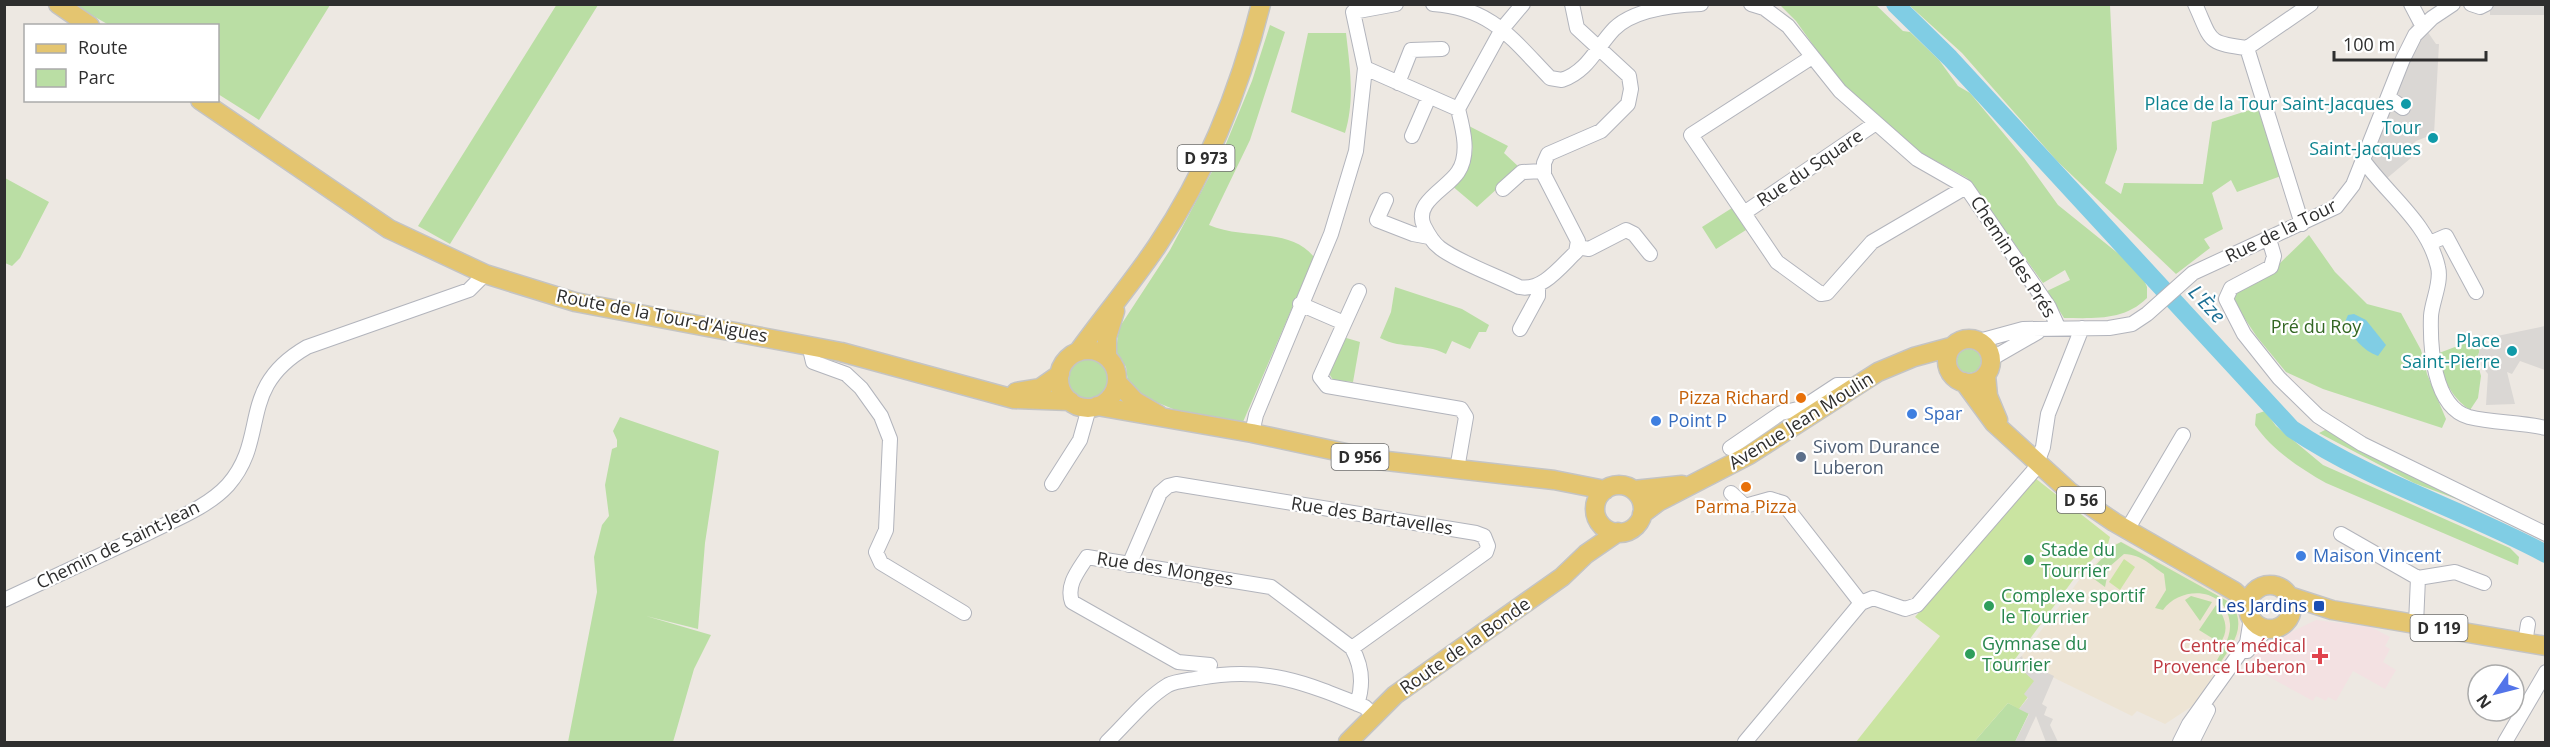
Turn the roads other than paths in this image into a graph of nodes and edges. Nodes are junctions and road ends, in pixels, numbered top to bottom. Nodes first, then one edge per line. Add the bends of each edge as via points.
1 (58, 4) edge
2 (1261, 4) edge
3 (1396, 4) edge
4 (1433, 4) edge
5 (1523, 4) edge
6 (1572, 4) edge
7 (1701, 4) edge
8 (1751, 4) edge
9 (2195, 4) edge
10 (2311, 4) edge
11 (2410, 4) edge
12 (2453, 4) edge
13 (2471, 4) edge
14 (2486, 4) edge
15 (1682, 6) edge
16 (87, 24) edge
17 (2422, 25) junction
18 (1502, 29) junction
19 (2247, 48) junction
20 (1442, 49) dead end
21 (1599, 50) junction
22 (1812, 57) junction
23 (1365, 68) junction
24 (1398, 83) junction
25 (1429, 97) junction
26 (2388, 98) junction
27 (203, 102) edge
28 (2403, 108) dead end
29 (1458, 109) junction
30 (1876, 123) junction
31 (1412, 136) dead end
32 (2363, 160) junction
33 (1543, 171) junction
34 (2379, 182) junction
35 (2354, 185) junction
36 (1966, 187) junction
37 (1503, 189) dead end
38 (1386, 200) dead end
39 (1744, 213) junction
40 (2302, 224) junction
41 (1429, 237) junction
42 (2269, 239) junction
43 (2430, 243) junction
44 (1577, 247) junction
45 (1650, 254) dead end
46 (485, 274) junction
47 (1538, 286) junction
48 (1359, 291) dead end
49 (2476, 292) dead end
50 (1120, 298) junction
51 (1300, 304) junction
52 (1344, 323) junction
53 (2052, 328) junction
54 (2082, 328) junction
55 (1520, 329) dead end
56 (1979, 341) junction
57 (810, 345) junction
58 (1951, 347) junction
59 (1078, 352) junction
60 (1107, 357) junction
61 (1904, 362) junction
62 (1989, 367) junction
63 (1060, 374) junction
64 (1958, 378) junction
65 (1117, 382) junction
66 (1855, 385) junction
67 (990, 394) junction
68 (1070, 401) junction
69 (1093, 407) junction
70 (1168, 420) junction
71 (2546, 428) edge
72 (1252, 433) junction
73 (2183, 435) dead end
74 (2011, 438) junction
75 (1730, 448) dead end
76 (2039, 464) junction
77 (1457, 469) junction
78 (1554, 480) junction
79 (1699, 482) junction
80 (1052, 484) dead end
81 (1605, 490) junction
82 (1634, 490) junction
83 (1731, 493) dead end
84 (1597, 514) junction
85 (1642, 514) junction
86 (2127, 530) junction
87 (1618, 532) junction
88 (2341, 534) dead end
89 (2546, 534) edge
90 (1586, 554) junction
91 (1129, 565) junction
92 (2197, 570) junction
93 (2418, 578) junction
94 (2484, 583) dead end
95 (2261, 586) junction
96 (2289, 596) junction
97 (4, 600) edge
98 (1861, 603) junction
99 (2332, 610) junction
100 (2249, 611) junction
101 (964, 613) dead end
102 (2288, 619) junction
103 (2416, 624) junction
104 (2528, 624) dead end
105 (2267, 628) junction
106 (2525, 642) junction
107 (2546, 646) edge
108 (1352, 648) junction
109 (1210, 665) dead end
110 (2546, 672) edge
111 (1357, 704) junction
112 (1373, 715) junction
113 (2508, 741) edge
114 (1107, 742) edge
115 (1348, 742) edge
116 (1745, 742) edge
117 (2181, 742) edge
118 (2192, 742) edge

1 - 16 main road
2 - 50 main road, D 973 via 1241,75 1202,166 1169,226
3 - 23 street via 1353,12
4 - 18 street via 1474,12
5 - 18 street
6 - 21 street via 1577,28
7 - 15 street
8 - 22 street, Chemin des Prés via 1777,16
9 - 19 street via 2218,45
10 - 19 street
11 - 17 street
12 - 17 street, Rue de la Tour
13 - 14 street
15 - 21 street via 1635,14 1614,29
17 - 26 street, Rue de la Tour
18 - 21 street via 1550,78 1562,80 1584,68
18 - 29 street
19 - 40 street
20 - 24 street via 1411,50
21 - 33 street via 1629,76 1628,104 1601,131 1548,154
22 - 30 street, Chemin des Prés via 1840,91
22 - 39 street via 1691,135
23 - 24 street
23 - 51 street via 1356,151 1331,234
24 - 25 street
25 - 29 street
25 - 31 street
26 - 28 street
26 - 32 street, Rue de la Tour
27 - 46 main road, Route de la Tour-d'Aigues via 389,229
29 - 41 street via 1465,147 1463,161 1458,173 1422,208 1420,218
30 - 36 street, Chemin des Prés via 1917,159
30 - 39 street, Rue du Square
32 - 34 street
32 - 35 street, Rue de la Tour
33 - 37 street via 1522,172
33 - 44 street via 1578,241
34 - 35 street
34 - 43 street
35 - 40 street, Rue de la Tour via 2337,207
36 - 39 street via 1872,242 1827,293 1821,294 1777,262
36 - 53 street, Chemin des Prés via 2049,307
38 - 41 street via 1377,220
40 - 42 street, Rue de la Tour
41 - 47 street via 1441,249 1519,287
42 - 54 street, Rue de la Tour via 2181,281 2138,321 2109,328
42 - 89 street via 2274,256 2271,267 2231,288 2226,299 2244,334 2279,378 2318,416 2362,444
43 - 49 street via 2446,236
43 - 71 street via 2439,270 2430,347 2439,384 2459,413 2468,417
44 - 45 street via 1589,249 1626,230
44 - 47 street
46 - 57 main road, Route de la Tour-d'Aigues via 575,302
46 - 97 street, Chemin de Saint-Jean via 469,290 293,355 272,375 262,392 243,462 217,495 175,520
47 - 55 street via 1538,296
48 - 52 street
50 - 59 main road, D 973
50 - 60 main road, D 973 via 1108,328
51 - 52 street
51 - 72 street
52 - 77 street via 1320,377 1322,383 1461,409 1466,417
53 - 54 street
53 - 56 street via 2012,331
53 - 62 street via 2018,342
54 - 76 street via 2048,414
56 - 58 main road via 1964,339
56 - 62 main road via 1989,352
57 - 67 main road, Route de la Tour-d'Aigues
57 - 101 street via 813,362 846,374 861,388 881,416 890,439 885,530 877,558
58 - 61 main road, Avenue Jean Moulin
58 - 64 main road via 1947,360
59 - 60 main road via 1093,351
59 - 63 main road via 1066,360
60 - 65 main road via 1115,368
61 - 64 main road via 1929,364
61 - 66 main road, Avenue Jean Moulin
62 - 64 main road via 1980,380
62 - 74 main road via 1988,396
63 - 67 main road, Route de la Tour-d'Aigues via 1040,388
63 - 68 main road via 1063,393
64 - 74 main road via 1980,408
65 - 69 main road via 1111,397
65 - 70 main road, D 956 via 1135,401
66 - 75 street via 1837,385 1802,408 1781,413
66 - 79 main road, Avenue Jean Moulin via 1756,451
67 - 68 main road, Route de la Tour-d'Aigues
68 - 69 main road
69 - 70 main road, D 956
69 - 80 street via 1080,440
70 - 72 main road, D 956
72 - 77 main road, D 956 via 1378,460
73 - 86 street
74 - 76 main road
76 - 86 main road, D 56 via 2070,492
76 - 98 street via 1917,605 1905,609 1873,598
77 - 78 main road, D 956
78 - 81 main road, D 956
78 - 84 main road, D 956 via 1573,490
79 - 82 main road, Avenue Jean Moulin
79 - 85 main road, Avenue Jean Moulin
81 - 82 main road via 1616,485
81 - 84 main road
82 - 85 main road via 1642,501
83 - 98 street via 1744,506 1770,499 1784,503
84 - 87 main road via 1611,531
84 - 90 main road, Route de la Bonde
85 - 87 main road via 1631,530
86 - 92 main road, D 56
87 - 90 main road, Route de la Bonde
88 - 93 street
90 - 112 main road, Route de la Bonde via 1562,577
91 - 108 street, Rue des Monges via 1271,587
91 - 108 street, Rue des Bartavelles via 1160,493 1176,484 1484,536 1486,552
91 - 109 street, Rue des Monges via 1087,557 1072,581 1072,602 1178,662
92 - 95 main road, D 56 via 2236,583
92 - 100 main road, D 56 via 2234,591
93 - 94 street via 2455,572
93 - 103 street
95 - 96 main road via 2280,587
95 - 100 main road via 2252,593
96 - 99 main road, D 119
96 - 102 main road via 2292,608
98 - 116 street
99 - 102 main road, D 119 via 2312,611
99 - 103 main road, D 119
100 - 105 main road
100 - 117 street via 2247,643 2189,724
102 - 105 main road via 2279,627
103 - 106 main road, D 119
104 - 106 street
105 - 118 street via 2229,675
106 - 107 main road, D 119
108 - 111 street via 1361,673
110 - 113 street
111 - 112 street
111 - 114 street via 1276,675 1252,672 1210,676 1169,684
112 - 115 main road, Route de la Bonde

